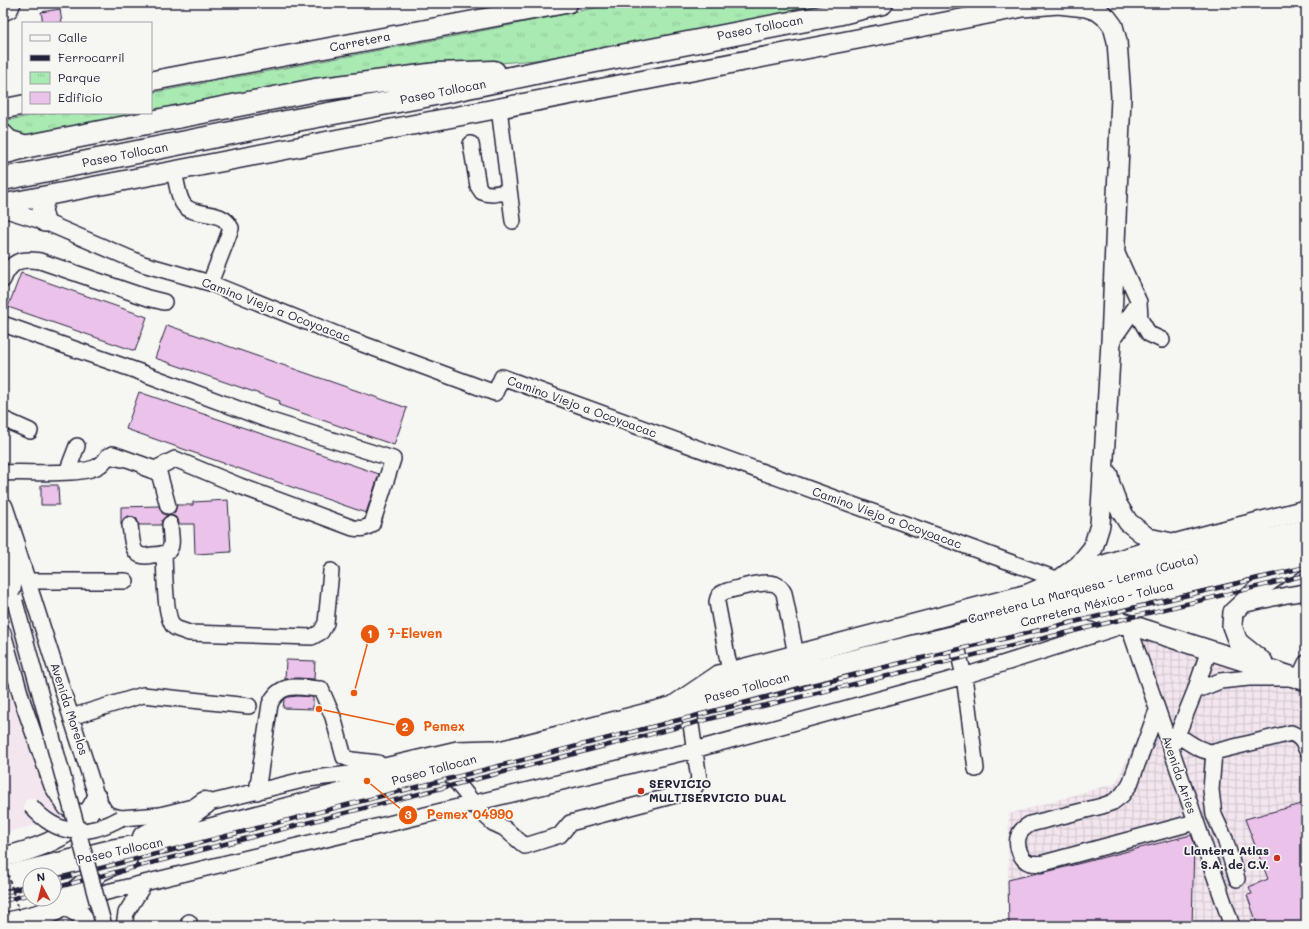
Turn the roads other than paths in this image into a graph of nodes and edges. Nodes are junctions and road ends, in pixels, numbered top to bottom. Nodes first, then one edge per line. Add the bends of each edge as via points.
1 (13, 3) edge
2 (568, 3) edge
3 (865, 3) edge
4 (882, 3) edge
5 (3, 13) edge
6 (836, 14) junction
7 (549, 70) junction
8 (152, 81) edge
9 (499, 108) junction
10 (3, 134) edge
11 (471, 144) dead end
12 (29, 146) junction
13 (3, 152) edge
14 (3, 180) edge
15 (176, 181) dead end
16 (509, 191) junction
17 (46, 196) junction
18 (3, 204) edge
19 (3, 209) edge
20 (513, 221) dead end
21 (45, 222) junction
22 (1114, 248) junction
23 (3, 280) edge
24 (210, 283) junction
25 (164, 302) dead end
26 (1140, 302) junction
27 (3, 324) edge
28 (1162, 340) dead end
29 (1111, 342) junction
30 (4, 415) edge
31 (30, 431) dead end
32 (77, 446) dead end
33 (1105, 454) junction
34 (114, 456) junction
35 (67, 472) junction
36 (3, 473) edge
37 (168, 506) dead end
38 (3, 507) edge
39 (1306, 510) edge
40 (170, 524) dead end
41 (130, 525) dead end
42 (1306, 531) edge
43 (1173, 544) junction
44 (1306, 554) edge
45 (164, 555) junction
46 (331, 571) dead end
47 (1059, 580) junction
48 (126, 581) dead end
49 (14, 586) edge
50 (1306, 592) edge
51 (1242, 605) junction
52 (1081, 607) junction
53 (1128, 624) junction
54 (3, 634) edge
55 (955, 638) junction
56 (1209, 650) junction
57 (796, 655) junction
58 (864, 658) junction
59 (1275, 671) junction
60 (730, 672) junction
61 (1304, 674) edge
62 (964, 676) junction
63 (1195, 691) junction
64 (249, 706) dead end
65 (678, 707) junction
66 (1157, 710) junction
67 (71, 717) junction
68 (1178, 735) junction
69 (518, 747) junction
70 (1306, 749) edge
71 (694, 750) junction
72 (1171, 752) junction
73 (1214, 752) junction
74 (396, 764) junction
75 (444, 767) junction
76 (976, 768) dead end
77 (257, 792) junction
78 (94, 803) junction
79 (205, 803) junction
80 (474, 803) junction
81 (31, 806) dead end
82 (121, 818) junction
83 (1195, 822) junction
84 (70, 831) junction
85 (164, 842) junction
86 (116, 850) junction
87 (3, 857) edge
88 (3, 878) edge
89 (1237, 879) dead end
90 (144, 884) junction
91 (66, 906) junction
92 (42, 915) junction
93 (10, 919) edge
94 (89, 926) edge
95 (104, 926) edge
96 (124, 926) edge
97 (1232, 926) edge

1 - 5 street via 10,10
2 - 8 main road, Carretera
3 - 6 highway
4 - 6 highway, Paseo Tollocan
6 - 7 highway, Paseo Tollocan
7 - 12 highway via 437,74 315,90
7 - 14 highway, Paseo Tollocan
9 - 16 street
9 - 17 main road
9 - 22 main road via 1023,7 1058,4 1086,7 1098,11 1107,18 1117,41 1121,96
10 - 12 main road via 9,140
11 - 16 street via 478,186 482,192 492,194
12 - 13 highway
15 - 24 street via 184,206 189,210 218,216 230,228
16 - 20 street
17 - 18 main road
17 - 21 main road via 42,210
19 - 21 street, Camino Viejo a Ocoyoacac
21 - 24 street, Camino Viejo a Ocoyoacac via 143,264
22 - 26 street
22 - 29 main road
23 - 25 street via 10,266 19,260 30,259
24 - 47 street, Camino Viejo a Ocoyoacac via 341,336 494,393 502,377
26 - 28 street via 1140,320 1149,334
26 - 29 street
27 - 34 street via 265,419 393,459 372,524 362,529 353,528 240,486 175,459 155,469
29 - 33 main road
30 - 31 street
32 - 35 street
33 - 43 main road via 1116,504 1128,522 1148,538
33 - 47 main road via 1100,525 1093,548 1079,565
34 - 35 street via 93,468
34 - 37 street via 159,473
35 - 36 street
38 - 49 main road via 15,543
39 - 43 main road
40 - 45 street via 171,546
41 - 45 street via 137,553 144,556
42 - 58 highway, Carretera La Marquesa - Lerma (Cuota) via 926,631
43 - 47 main road
44 - 51 main road via 1258,589
44 - 52 highway, Carretera México - Toluca
45 - 46 street via 170,620 175,628 189,633 312,637 321,632 326,623
47 - 57 main road via 1028,594
48 - 49 street
49 - 67 street, Avenida Morelos
49 - 95 street, Avenida Morelos, bridge
50 - 51 street
51 - 59 main road via 1233,612 1232,626 1238,642
52 - 53 main road
52 - 55 highway, Carretera México - Toluca
53 - 56 main road
53 - 62 street
53 - 66 street, Avenida Aries
54 - 78 street via 22,700 52,786 66,808 80,812
55 - 58 highway, Carretera México - Toluca
55 - 62 street
56 - 59 main road
56 - 63 street
57 - 60 main road
57 - 60 street via 781,587 765,584 727,591 721,593 717,602
58 - 65 highway, Paseo Tollocan
59 - 61 main road
60 - 65 main road via 719,675
61 - 63 street via 1220,681
62 - 71 street
62 - 76 street
63 - 68 street
64 - 67 street via 143,695
65 - 69 highway, Paseo Tollocan
65 - 71 street
66 - 72 street, Avenida Aries
66 - 83 street via 1130,784 1122,795 1102,806 1030,824 1022,829 1018,836 1018,849 1024,859 1030,863 1040,864
67 - 78 street, Avenida Morelos
68 - 72 street
68 - 73 street via 1207,752
69 - 74 street via 457,749
69 - 75 highway, Paseo Tollocan
70 - 73 street via 1305,743 1291,733
71 - 80 street
71 - 80 street via 698,779 694,789 570,823 560,835 525,846 504,828 493,823
72 - 83 street, Avenida Aries
73 - 89 street via 1211,790 1214,815
74 - 77 street via 350,774 307,779
74 - 77 street via 367,763 344,757 322,689 296,686 283,688 270,704
75 - 80 street
75 - 85 highway, Paseo Tollocan
77 - 79 street
78 - 82 street, Avenida Morelos via 109,815
78 - 84 main road
79 - 82 street via 160,815
79 - 86 highway via 181,820
80 - 90 street
81 - 84 street, bridge via 38,815
82 - 84 street, bridge via 107,826 87,831
83 - 97 street, Avenida Aries
84 - 87 main road via 47,843
85 - 86 highway, Paseo Tollocan
85 - 92 highway via 99,870 82,887
86 - 88 highway, Paseo Tollocan
90 - 91 street via 107,892
90 - 96 street via 126,913
91 - 92 highway
91 - 94 main road via 80,914
92 - 93 highway

